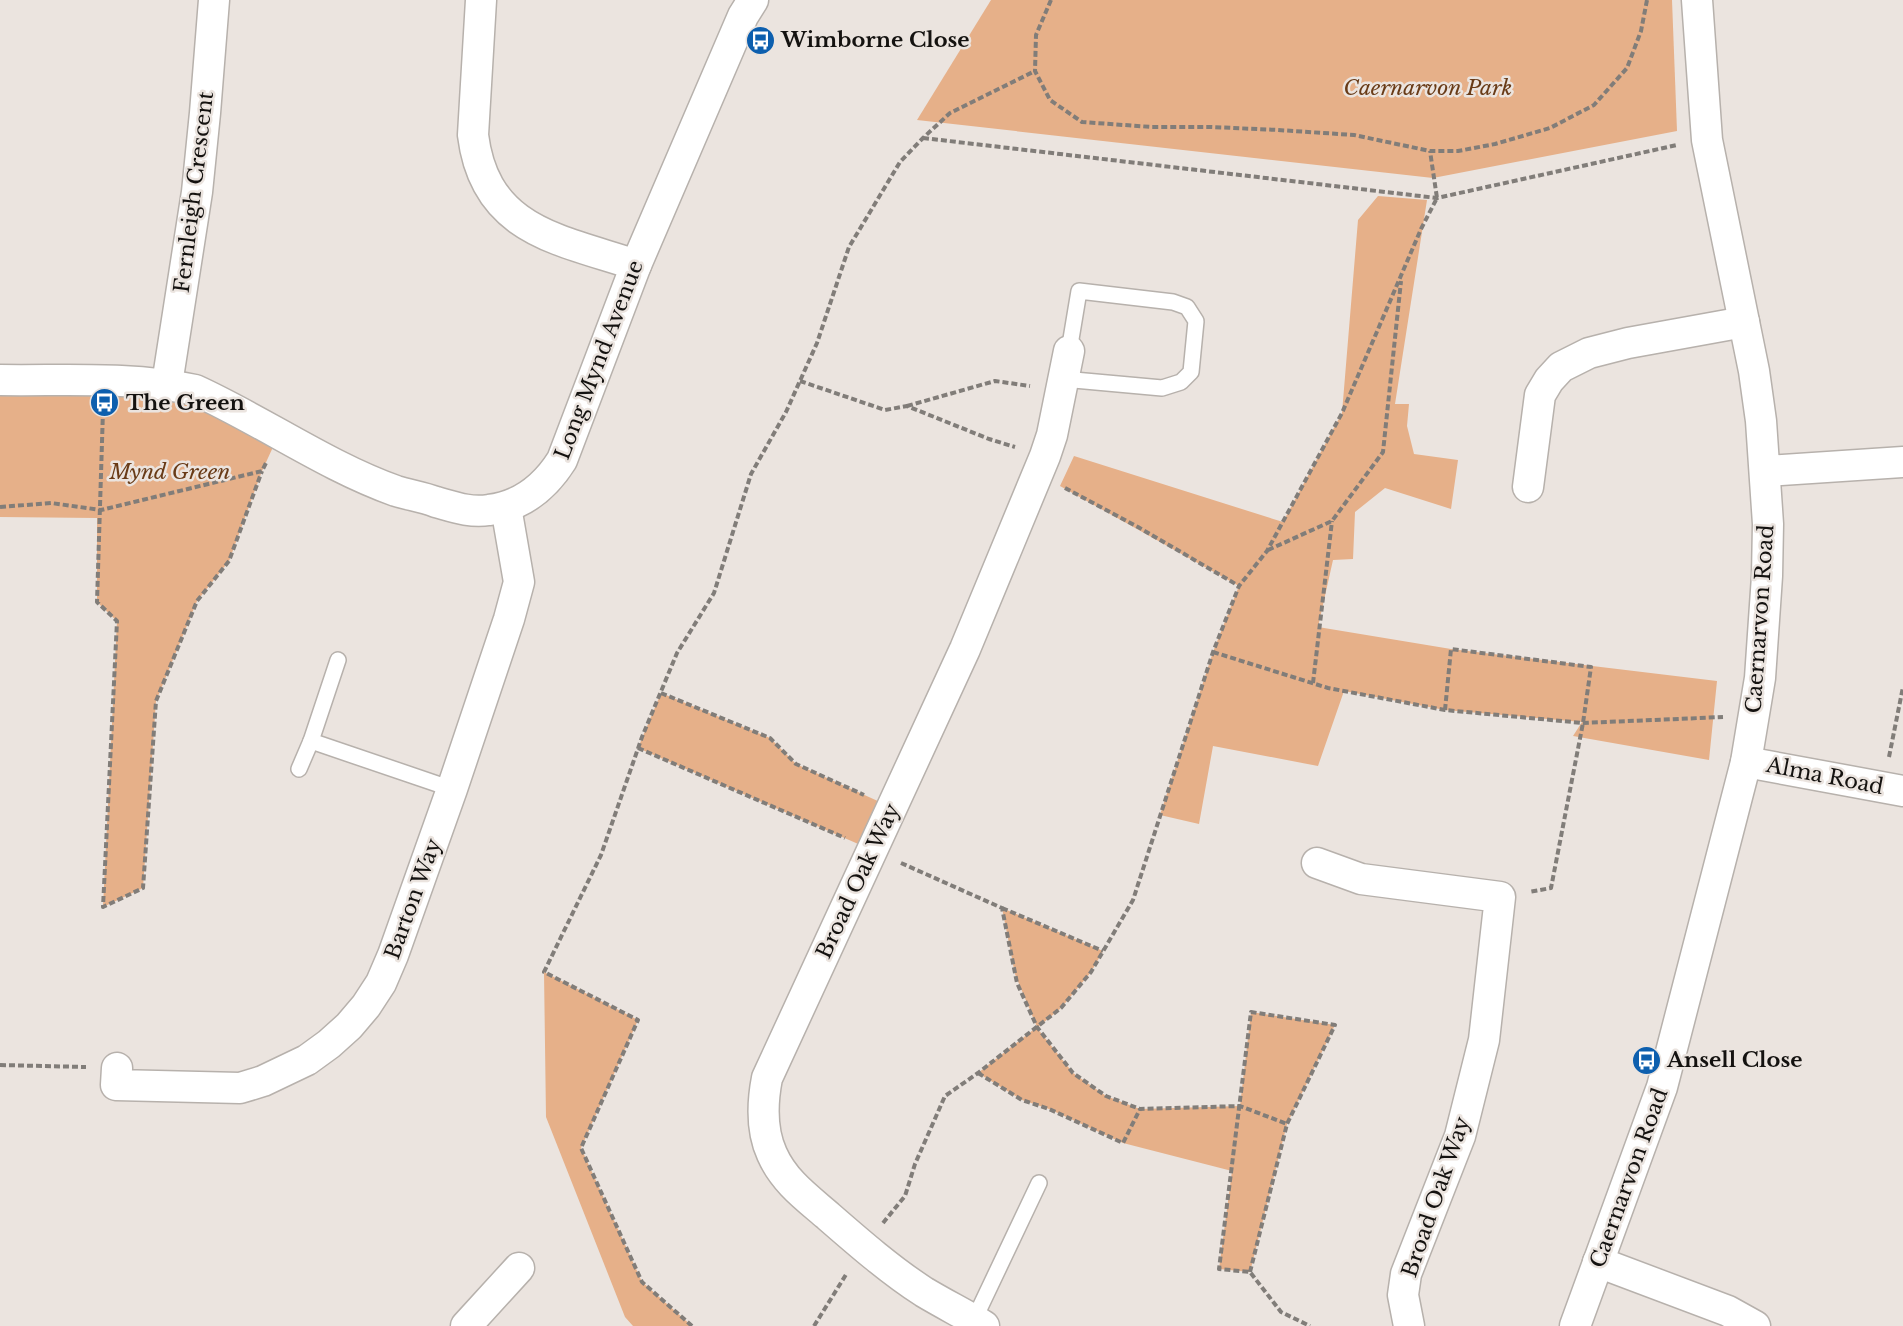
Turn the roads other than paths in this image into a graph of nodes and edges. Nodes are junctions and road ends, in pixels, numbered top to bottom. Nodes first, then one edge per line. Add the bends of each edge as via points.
1 (214, 0) edge
2 (481, 0) edge
3 (753, 0) edge
4 (1697, 0) edge
5 (636, 265) junction
6 (1744, 322) junction
7 (1064, 374) junction
8 (0, 381) edge
9 (167, 384) junction
10 (1903, 462) edge
11 (1766, 471) junction
12 (1528, 487) dead end
13 (506, 507) junction
14 (338, 660) dead end
15 (311, 741) junction
16 (1746, 762) junction
17 (299, 770) dead end
18 (452, 789) junction
19 (1893, 789) edge
20 (1317, 863) dead end
21 (117, 1068) road end
22 (1039, 1183) dead end
23 (1598, 1262) junction
24 (519, 1268) dead end
25 (979, 1323) edge
26 (468, 1325) edge
27 (1409, 1326) edge
28 (1575, 1326) edge
29 (1755, 1326) edge

1 - 9 street, Fernleigh Crescent via 197,192
2 - 5 street via 473,135 482,174 491,192 503,207 534,230
3 - 5 street, Long Mynd Avenue
4 - 6 street, Caernarvon Road via 1707,140
5 - 13 street, Long Mynd Avenue via 562,460 539,489
6 - 11 street, Caernarvon Road
6 - 12 street via 1628,343 1589,353 1561,368 1540,395
7 - 7 lane via 1162,388 1181,382 1191,372 1196,321 1187,307 1173,302 1079,291
7 - 25 street, Broad Oak Way via 1052,435 965,649 767,1078 763,1097 766,1136 772,1155 794,1188 863,1247 923,1291
8 - 9 street, Long Mynd Avenue
9 - 13 street, Long Mynd Avenue via 195,390 224,403 396,490 471,511
10 - 11 street
11 - 16 street, Caernarvon Road via 1767,576 1760,678
13 - 18 street, Barton Way via 519,582
14 - 15 lane
15 - 17 lane
15 - 18 lane
16 - 19 street, Alma Road
16 - 23 street, Caernarvon Road via 1662,1087
18 - 21 street, Barton Way via 381,983 349,1026 329,1044 286,1071 240,1088 117,1085
20 - 27 street, Broad Oak Way via 1362,879 1500,897 1484,1040 1460,1136 1406,1274 1403,1295
22 - 25 lane
23 - 28 street, Caernarvon Road
23 - 29 street via 1728,1311
24 - 26 street

